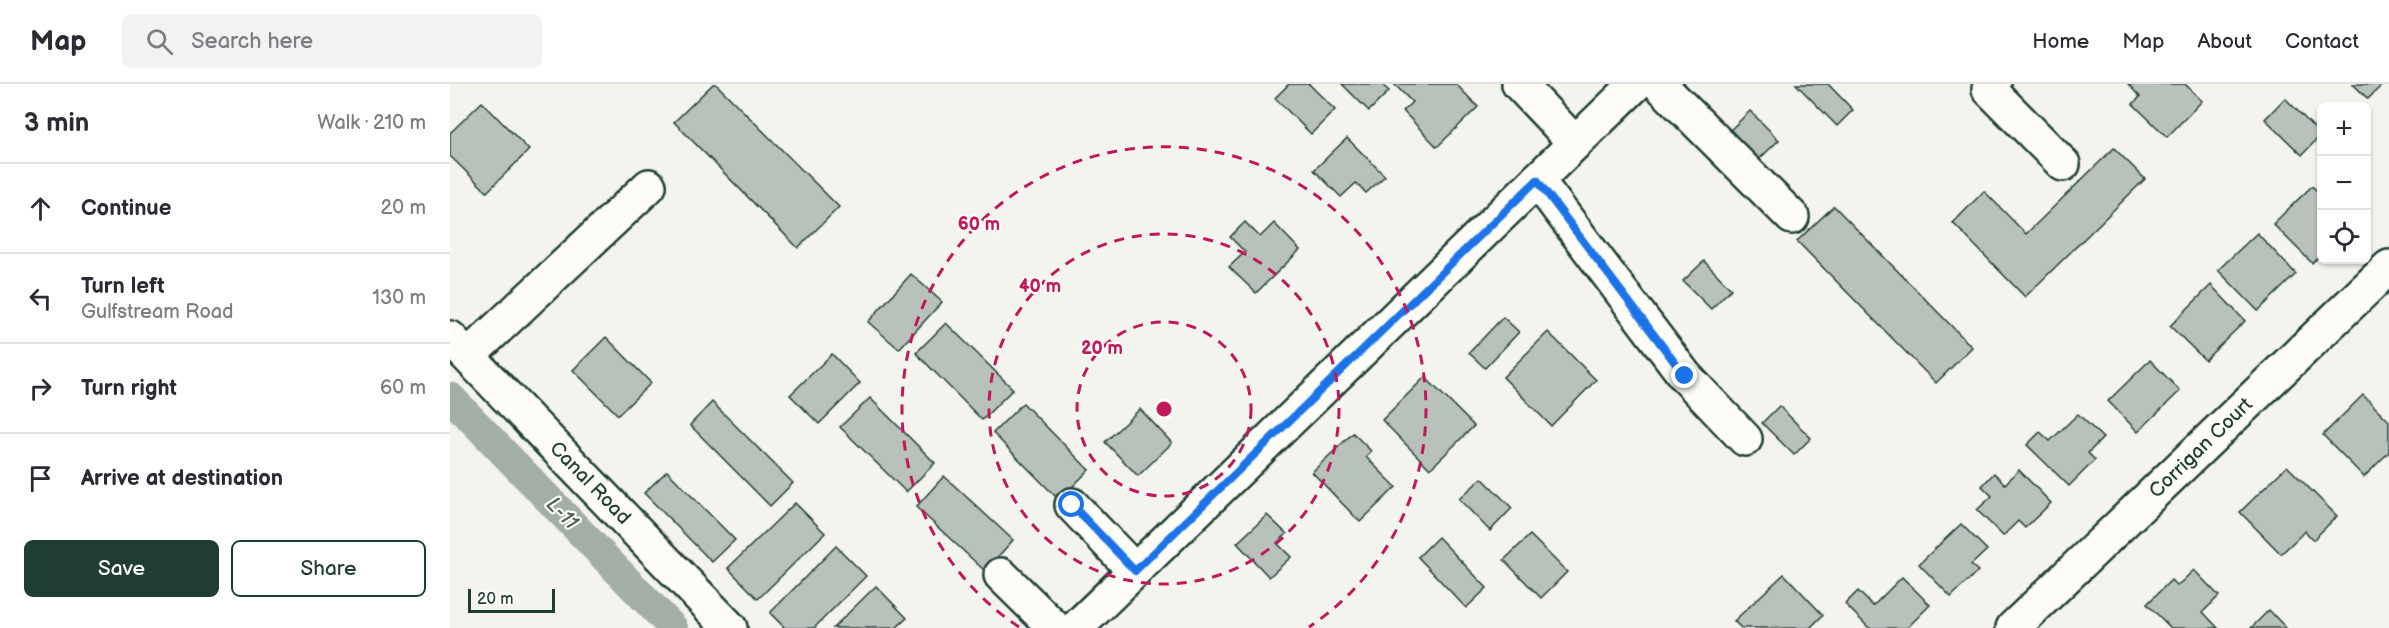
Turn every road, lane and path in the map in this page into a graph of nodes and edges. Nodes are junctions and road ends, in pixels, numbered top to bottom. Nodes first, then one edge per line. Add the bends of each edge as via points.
1 (1519, 84) edge
2 (1635, 84) edge
3 (1659, 84) edge
4 (1994, 84) edge
5 (1575, 143) junction
6 (2062, 164) dead end
7 (1537, 180) junction
8 (649, 186) dead end
9 (1792, 217) dead end
10 (2389, 267) edge
11 (459, 347) edge
12 (1745, 439) dead end
13 (1072, 505) dead end
14 (1135, 571) junction
15 (1001, 575) dead end
16 (730, 628) edge
17 (1055, 628) edge
18 (1076, 628) edge
19 (2013, 628) edge

1 - 5 street
2 - 5 street
3 - 9 street
4 - 6 street via 1989,89
5 - 7 street
7 - 12 street via 1685,376
7 - 14 street
8 - 11 street
10 - 19 street, Corrigan Court
11 - 16 street, Canal Road
13 - 14 street
14 - 18 street
15 - 17 street

